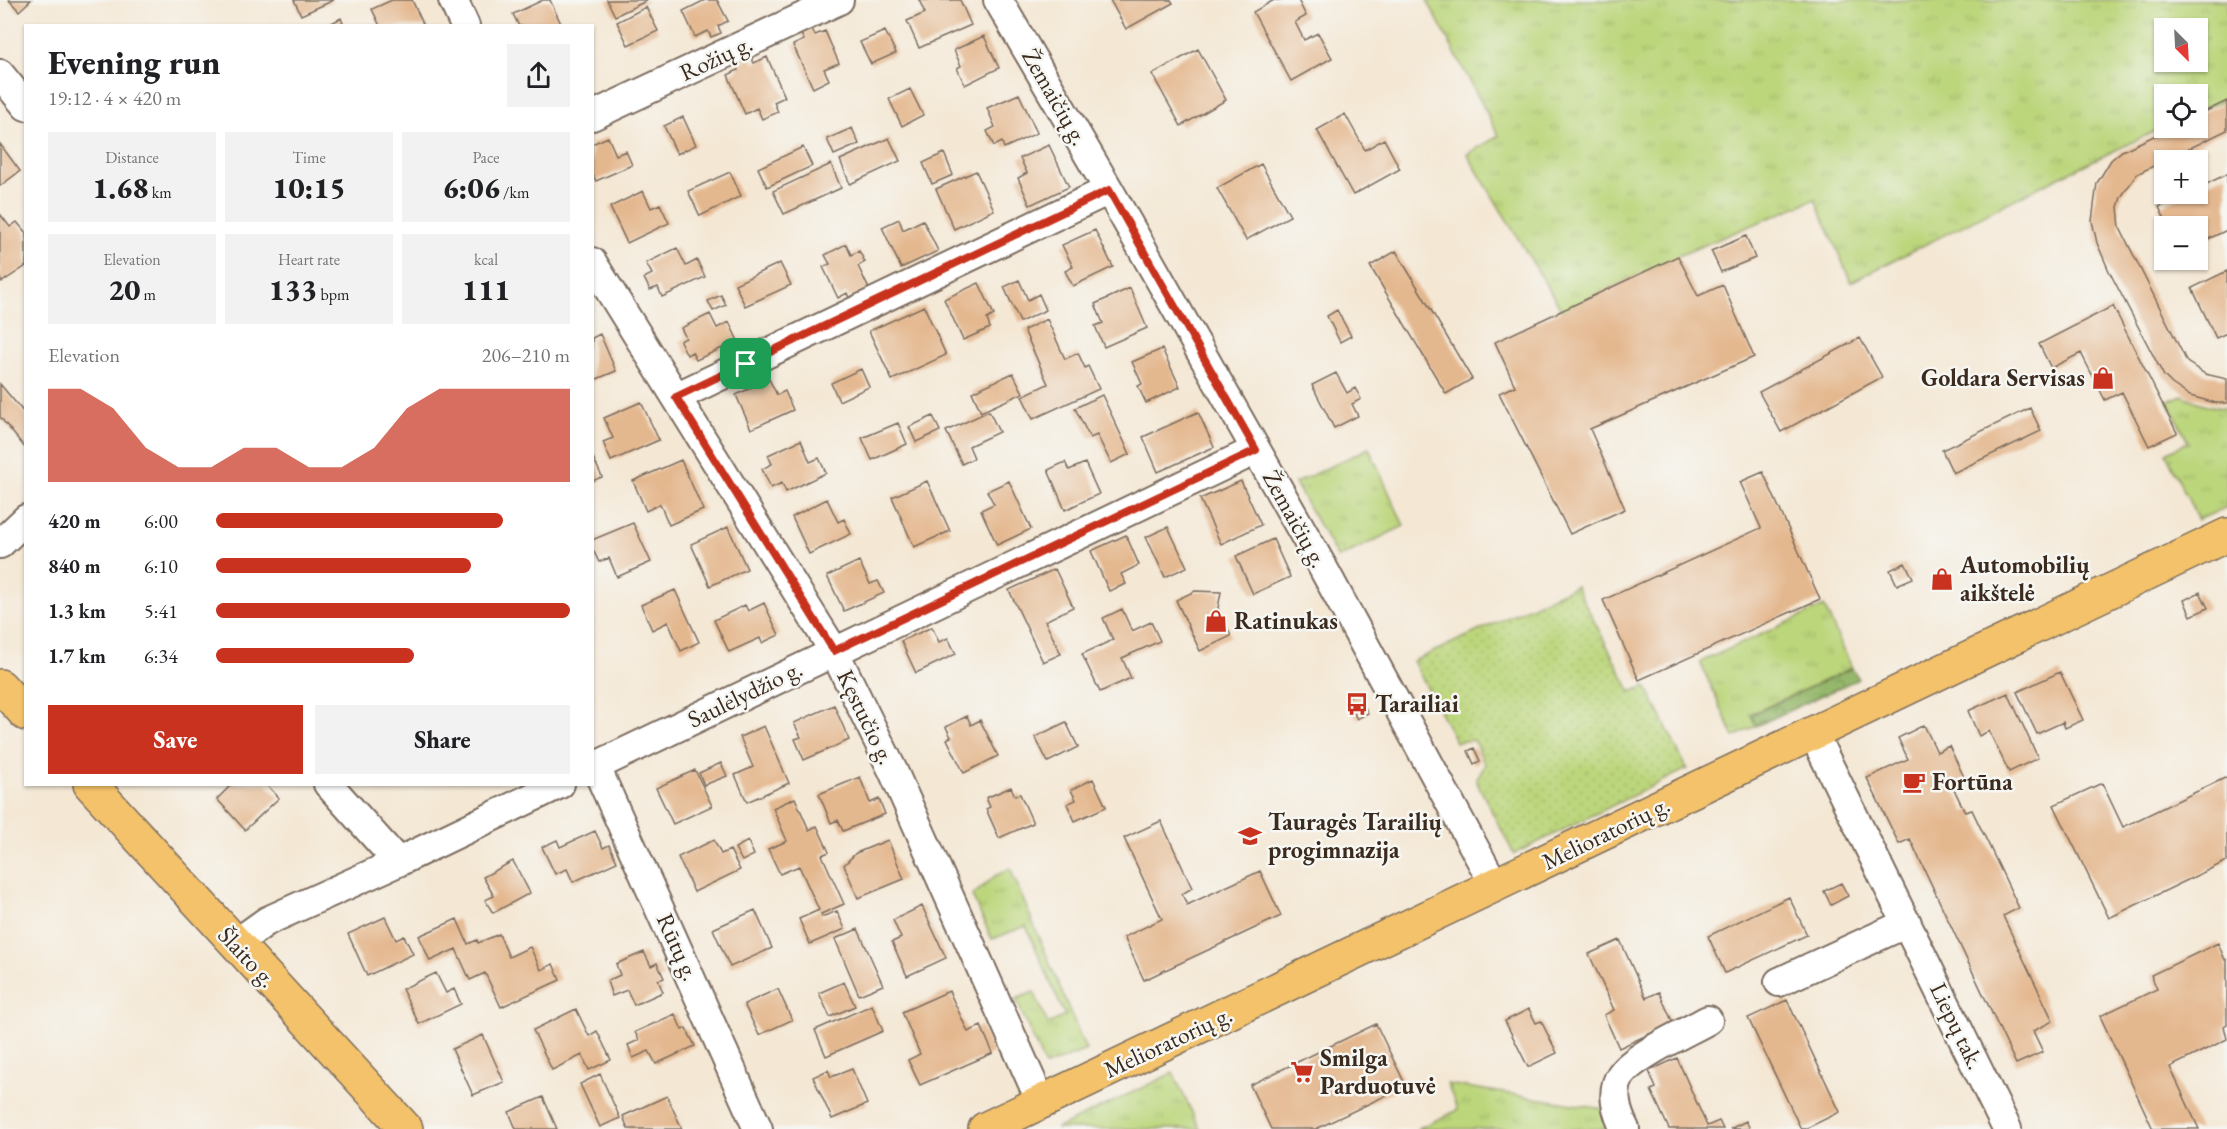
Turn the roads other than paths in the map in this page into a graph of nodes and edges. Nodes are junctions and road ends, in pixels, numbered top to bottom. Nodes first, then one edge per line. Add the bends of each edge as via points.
1 (453, 0) edge
2 (839, 0) edge
3 (998, 0) edge
4 (464, 24) edge
5 (0, 74) edge
6 (24, 104) edge
7 (594, 115) edge
8 (1109, 190) junction
9 (594, 265) edge
10 (676, 397) junction
11 (1256, 450) junction
12 (24, 521) edge
13 (2227, 535) edge
14 (0, 544) edge
15 (834, 651) junction
16 (0, 686) edge
17 (24, 712) edge
18 (1813, 733) junction
19 (594, 767) edge
20 (92, 786) edge
21 (330, 786) edge
22 (552, 786) edge
23 (526, 792) edge
24 (398, 862) junction
25 (1495, 886) junction
26 (1907, 923) junction
27 (235, 944) junction
28 (1779, 982) dead end
29 (1708, 1020) dead end
30 (1041, 1102) junction
31 (406, 1129) edge
32 (759, 1129) edge
33 (985, 1129) edge
34 (1624, 1129) edge
35 (2007, 1129) edge

1 - 4 street
2 - 7 street, Rožių g.
3 - 8 street, Žemaičių g.
5 - 6 street
8 - 10 street
8 - 11 street, Žemaičių g.
9 - 10 street, Kęstučio g.
10 - 15 street, Kęstučio g.
11 - 15 street, Saulėlydžio g.
11 - 25 street, Žemaičių g.
12 - 14 street
13 - 18 main road, Melioratorių g.
15 - 19 street, Saulėlydžio g.
15 - 30 street, Kęstučio g. via 893,771
16 - 17 main road
18 - 25 main road, Melioratorių g.
18 - 26 street, Liepų tak.
19 - 32 street, Rūtų g.
20 - 27 main road, Šlaito g.
21 - 24 street
22 - 23 street
23 - 24 street
24 - 27 street via 267,921
25 - 30 main road, Melioratorių g.
26 - 28 street
26 - 35 street, Liepų tak.
27 - 31 main road, Šlaito g.
29 - 34 street via 1632,1064 1620,1076 1615,1095
30 - 33 main road, Melioratorių g.

